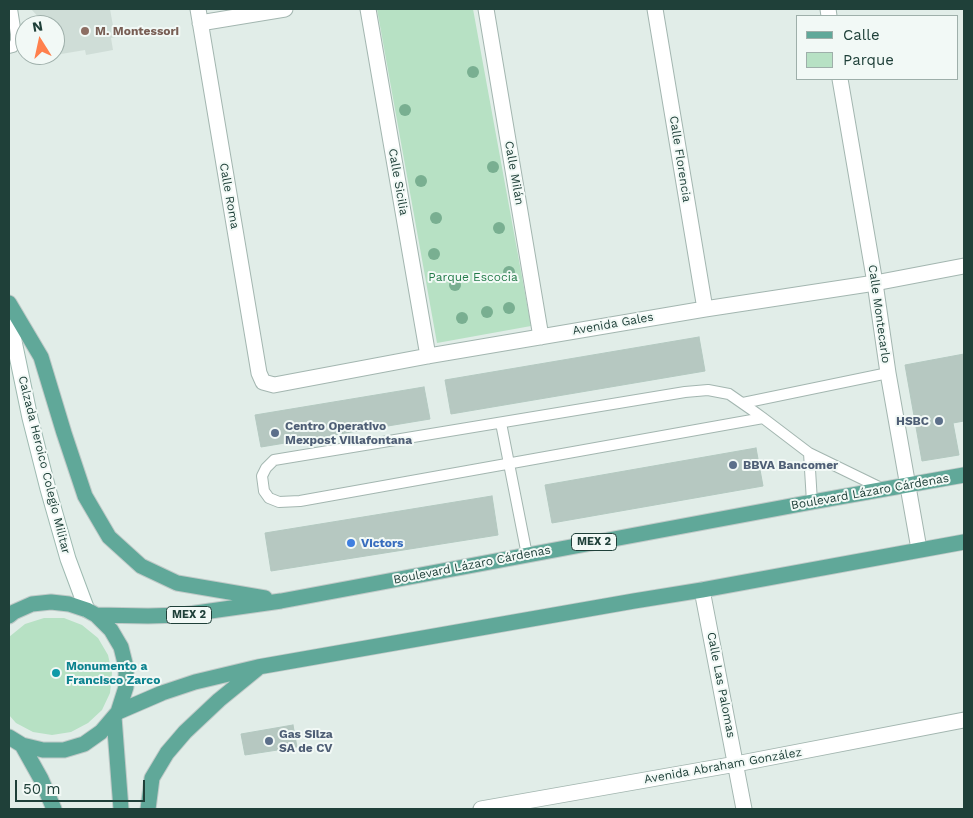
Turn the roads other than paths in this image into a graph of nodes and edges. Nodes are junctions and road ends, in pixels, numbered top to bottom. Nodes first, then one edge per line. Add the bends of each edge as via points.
1 (12, 9) edge
2 (285, 9) edge
3 (368, 9) edge
4 (486, 9) edge
5 (655, 9) edge
6 (199, 16) edge
7 (9, 48) edge
8 (840, 80) edge
9 (964, 266) edge
10 (876, 283) junction
11 (9, 303) edge
12 (705, 309) junction
13 (9, 316) edge
14 (541, 337) junction
15 (428, 356) junction
16 (888, 373) junction
17 (263, 382) joint
18 (743, 403) junction
19 (763, 418) junction
20 (501, 423) junction
21 (809, 453) junction
22 (510, 463) junction
23 (964, 475) edge
24 (908, 484) junction
25 (883, 489) junction
26 (812, 502) junction
27 (964, 542) edge
28 (919, 549) junction
29 (527, 555) junction
30 (702, 590) junction
31 (281, 601) junction
32 (92, 613) junction
33 (9, 616) edge
34 (258, 668) junction
35 (116, 715) junction
36 (964, 720) edge
37 (13, 741) edge
38 (736, 764) junction
39 (54, 809) edge
40 (121, 809) edge
41 (148, 809) edge
42 (481, 809) edge
43 (744, 809) edge

1 - 7 lane via 16,41
2 - 6 street
3 - 15 street, Calle Sicilia
4 - 14 street, Calle Milán
5 - 12 street, Calle Florencia
6 - 17 street, Calle Roma
8 - 10 street, Calle Montecarlo
9 - 10 street, Avenida Gales
10 - 12 street, Avenida Gales
10 - 16 street, Calle Montecarlo
11 - 31 main road via 41,357 85,496 109,537 141,566 177,583
12 - 14 street, Avenida Gales
13 - 32 street, Calzada Heroico Colegio Militar via 48,489 68,559
14 - 15 street, Avenida Gales
15 - 17 street, Avenida Gales via 274,385
16 - 18 lane
16 - 24 street, Calle Montecarlo
18 - 19 lane
18 - 20 lane via 729,394 708,390
19 - 21 lane
19 - 22 lane
20 - 22 lane
20 - 22 lane via 274,460 262,476 264,490 269,498 279,502 300,501
21 - 25 lane
21 - 26 lane
22 - 29 lane
23 - 24 main road, Boulevard Lázaro Cárdenas / MEX 2
24 - 25 main road, Boulevard Lázaro Cárdenas / MEX 2
24 - 28 street, Calle Montecarlo
25 - 26 main road, Boulevard Lázaro Cárdenas / MEX 2
26 - 29 main road, Boulevard Lázaro Cárdenas / MEX 2
27 - 28 main road
28 - 30 main road
29 - 31 main road, Boulevard Lázaro Cárdenas / MEX 2
30 - 34 main road
30 - 38 street, Calle Las Palomas
31 - 32 main road, Boulevard Lázaro Cárdenas / MEX 2 via 182,616
32 - 33 main road, MEX 2 via 70,604 51,602 32,604
32 - 35 main road via 118,641 126,667 126,687
34 - 35 main road via 194,682
34 - 41 main road via 219,700 167,753 152,778
35 - 37 main road via 101,732 84,744 64,750 43,750
35 - 40 main road
36 - 38 street, Avenida Abraham González
37 - 39 main road via 41,778
38 - 42 street, Avenida Abraham González
38 - 43 street, Calle Las Palomas

